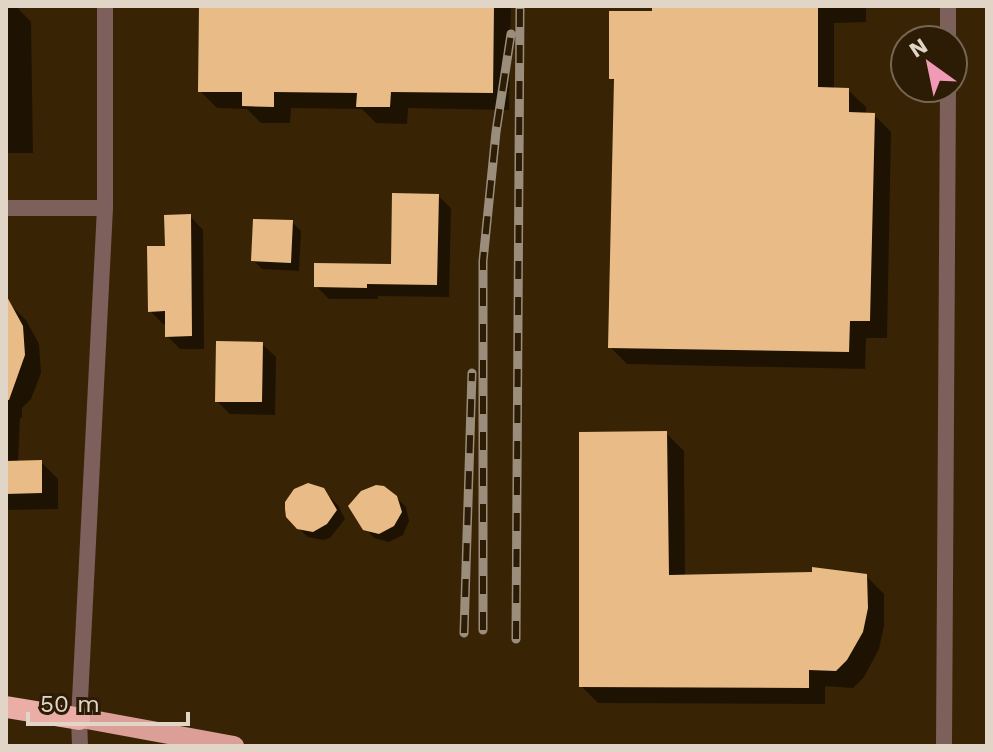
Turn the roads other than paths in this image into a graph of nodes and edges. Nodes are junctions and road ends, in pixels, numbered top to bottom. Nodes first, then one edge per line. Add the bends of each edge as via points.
1 (105, 6) edge
2 (948, 104) edge
3 (6, 208) edge
4 (105, 208) junction
5 (6, 698) edge
6 (6, 707) edge
7 (79, 719) junction
8 (218, 745) edge
9 (80, 746) edge
10 (944, 746) edge

1 - 4 street
2 - 10 street
3 - 4 street
4 - 7 street
5 - 7 main road
6 - 7 highway
7 - 8 main road
7 - 9 street

